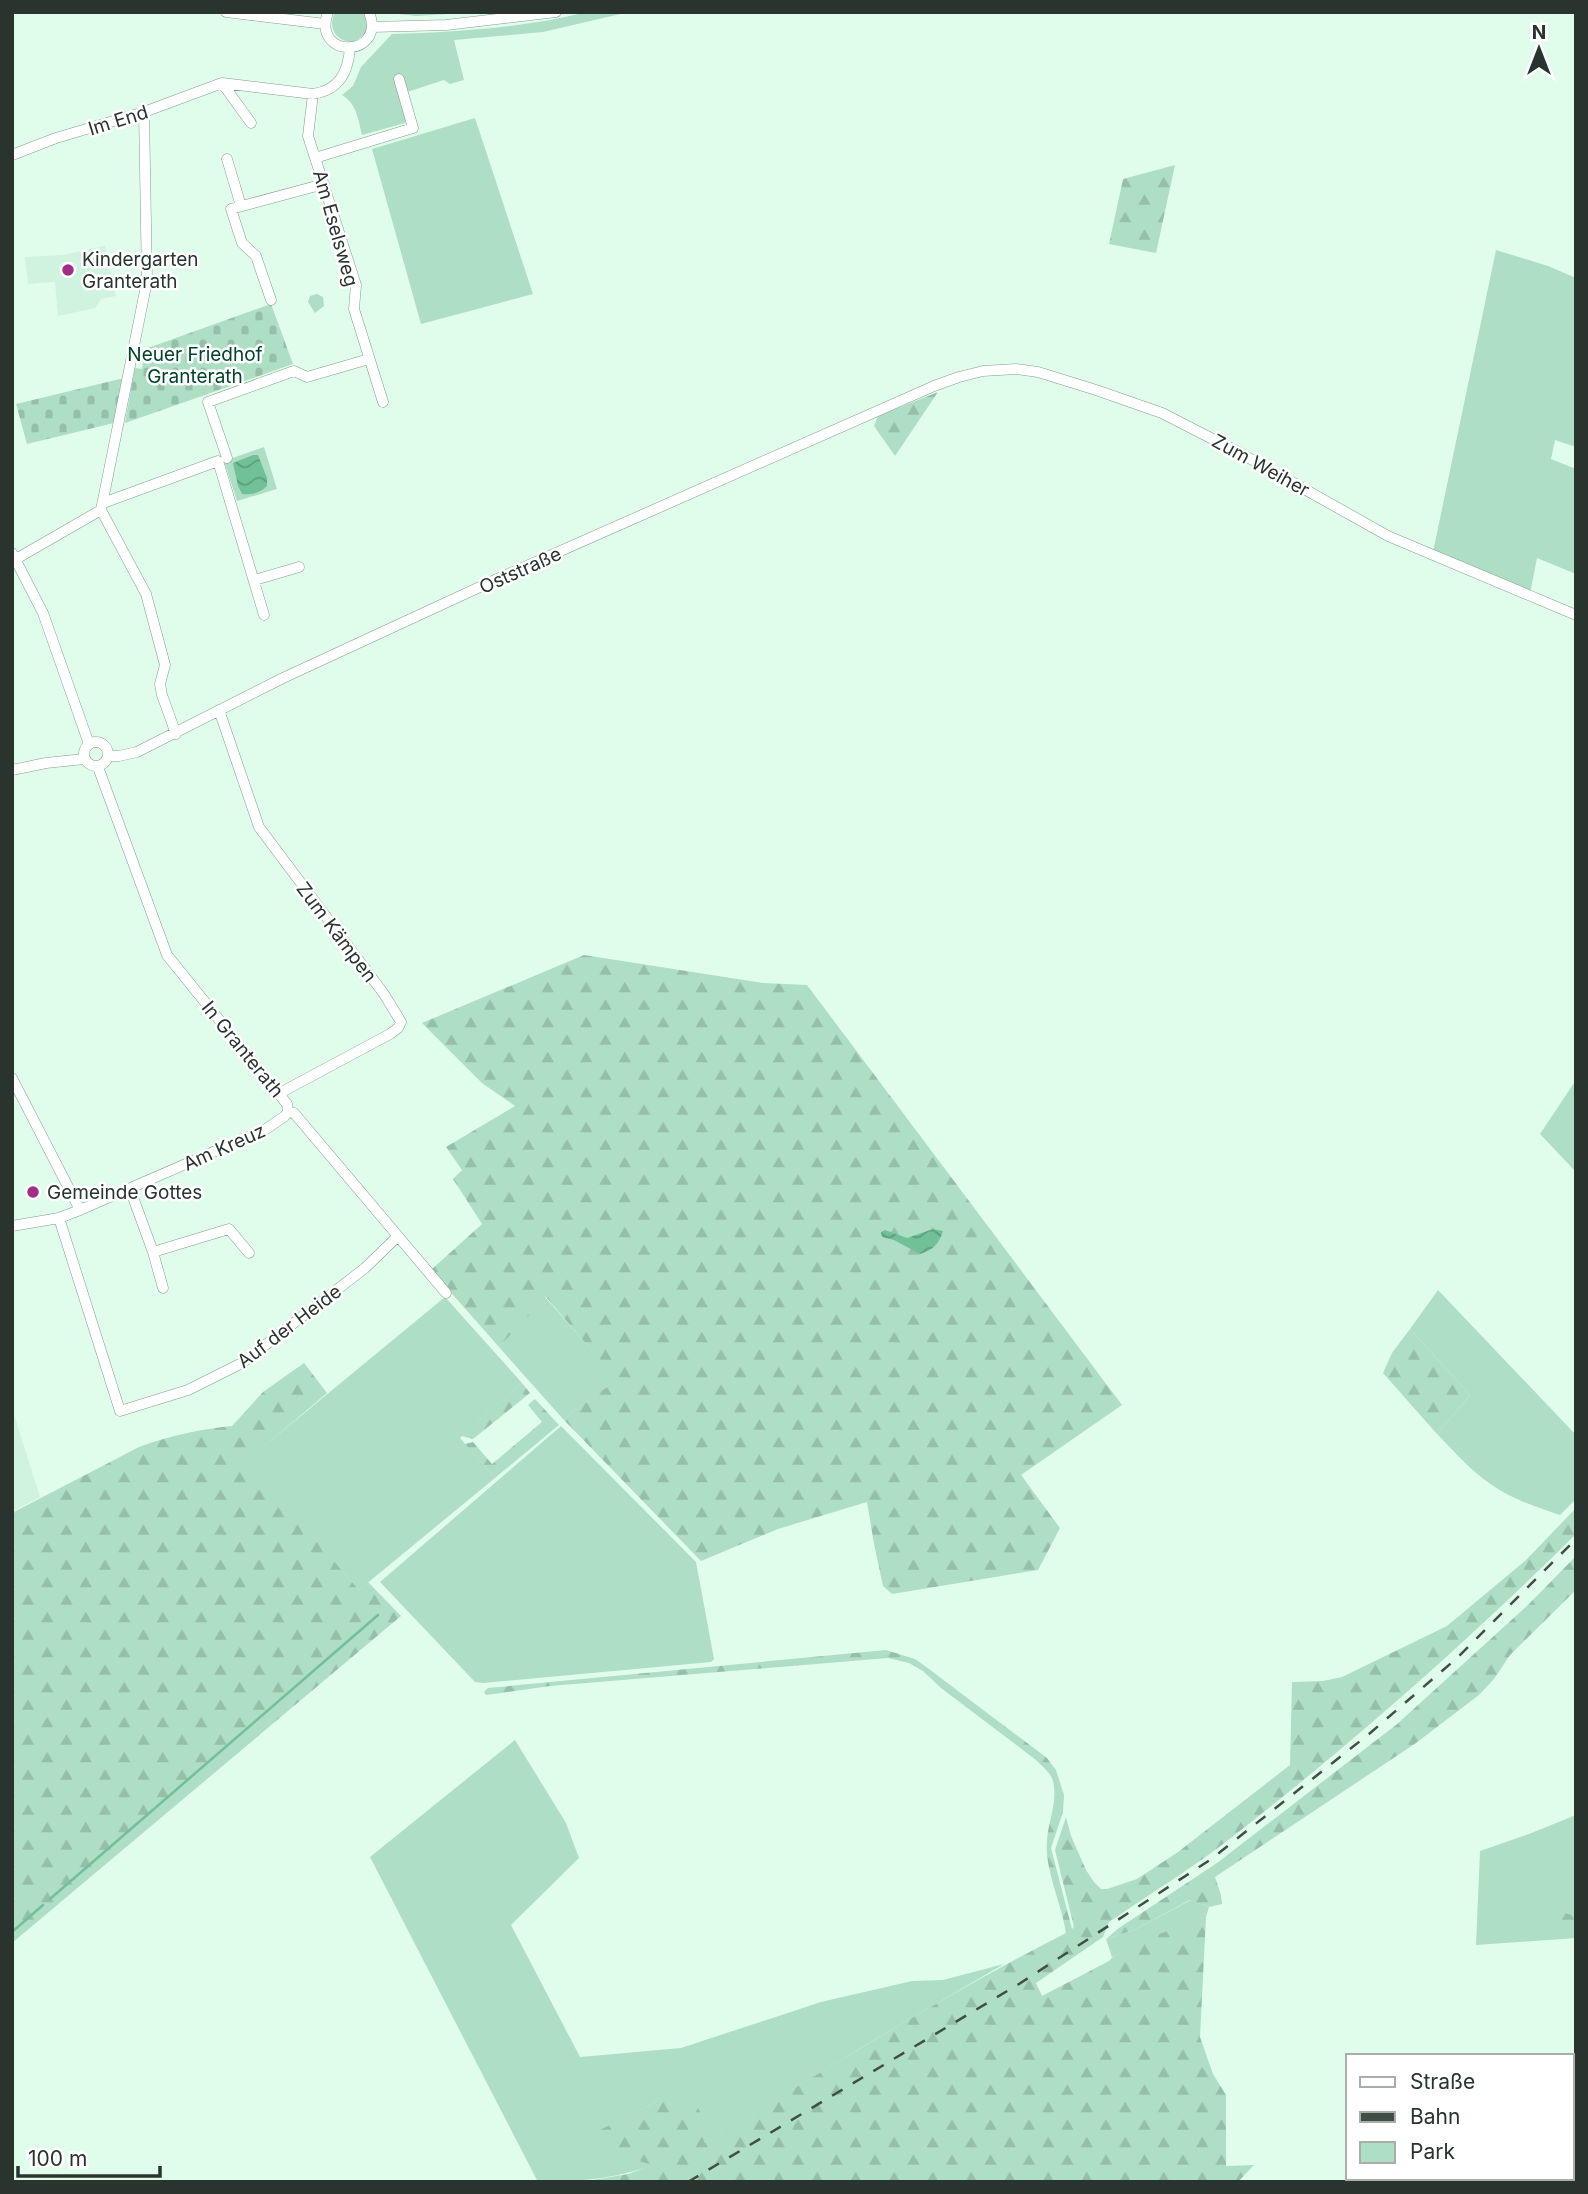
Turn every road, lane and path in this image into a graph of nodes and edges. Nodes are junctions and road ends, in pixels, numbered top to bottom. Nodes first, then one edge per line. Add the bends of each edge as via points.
1 (226, 12) edge
2 (328, 12) edge
3 (369, 12) edge
4 (556, 12) edge
5 (326, 24) junction
6 (372, 27) junction
7 (350, 48) junction
8 (399, 79) dead end
9 (222, 83) junction
10 (313, 94) junction
11 (144, 112) junction
12 (251, 122) dead end
13 (12, 155) edge
14 (315, 158) junction
15 (227, 159) dead end
16 (324, 184) junction
17 (241, 206) junction
18 (271, 300) dead end
19 (369, 359) junction
20 (934, 387) joint
21 (383, 402) dead end
22 (227, 458) dead end
23 (102, 506) junction
24 (14, 556) edge
25 (299, 567) dead end
26 (255, 580) junction
27 (264, 615) dead end
28 (1576, 615) edge
29 (219, 710) junction
30 (176, 734) junction
31 (89, 744) junction
32 (108, 756) junction
33 (84, 759) junction
34 (98, 767) junction
35 (12, 770) edge
36 (12, 1078) edge
37 (278, 1094) junction
38 (288, 1112) junction
39 (130, 1189) junction
40 (80, 1210) junction
41 (59, 1219) junction
42 (12, 1226) edge
43 (398, 1236) junction
44 (153, 1252) junction
45 (249, 1253) dead end
46 (163, 1288) dead end
47 (446, 1293) dead end

1 - 5 street
2 - 5 street
3 - 6 street
4 - 6 street via 446,25
5 - 7 street via 334,43
6 - 7 street via 365,42
7 - 10 street via 347,71 339,83
8 - 14 street via 413,128
9 - 10 street, Im End
9 - 11 street, Im End
9 - 12 street
10 - 14 street, Am Eselsweg via 308,136
11 - 13 street, Im End
11 - 23 street via 147,281
14 - 16 street, Am Eselsweg
15 - 17 street
16 - 17 street
16 - 19 street, Am Eselsweg via 356,285 354,309
17 - 18 street via 231,209 242,243 256,256
19 - 21 street, Am Eselsweg
19 - 22 street via 307,377 294,371 208,402
20 - 28 street, Zum Weiher via 971,374 1016,369 1162,412 1388,536
20 - 29 street, Oststraße via 497,579
23 - 24 street
23 - 26 street via 218,461
23 - 30 street via 146,594 165,666 162,695
24 - 31 street via 43,613
25 - 26 street
26 - 27 street
29 - 30 street, Oststraße
29 - 37 street, Zum Kämpen via 259,827 401,1022 390,1034
30 - 32 street, Oststraße via 137,752
31 - 32 street via 102,743
31 - 33 street
32 - 34 street
33 - 34 street
33 - 35 street
34 - 37 street, In Granterath via 167,955
36 - 40 street
37 - 38 street, In Granterath via 288,1104
38 - 39 street, Am Kreuz via 266,1129
38 - 43 street, In Granterath via 294,1113
39 - 40 street, Am Kreuz
39 - 44 street
40 - 41 street, Am Kreuz
41 - 42 street, Am Kreuz
41 - 43 street, Auf der Heide via 120,1411 188,1390 242,1363 365,1268
43 - 47 street, In Granterath
44 - 45 street via 229,1229
44 - 46 street

